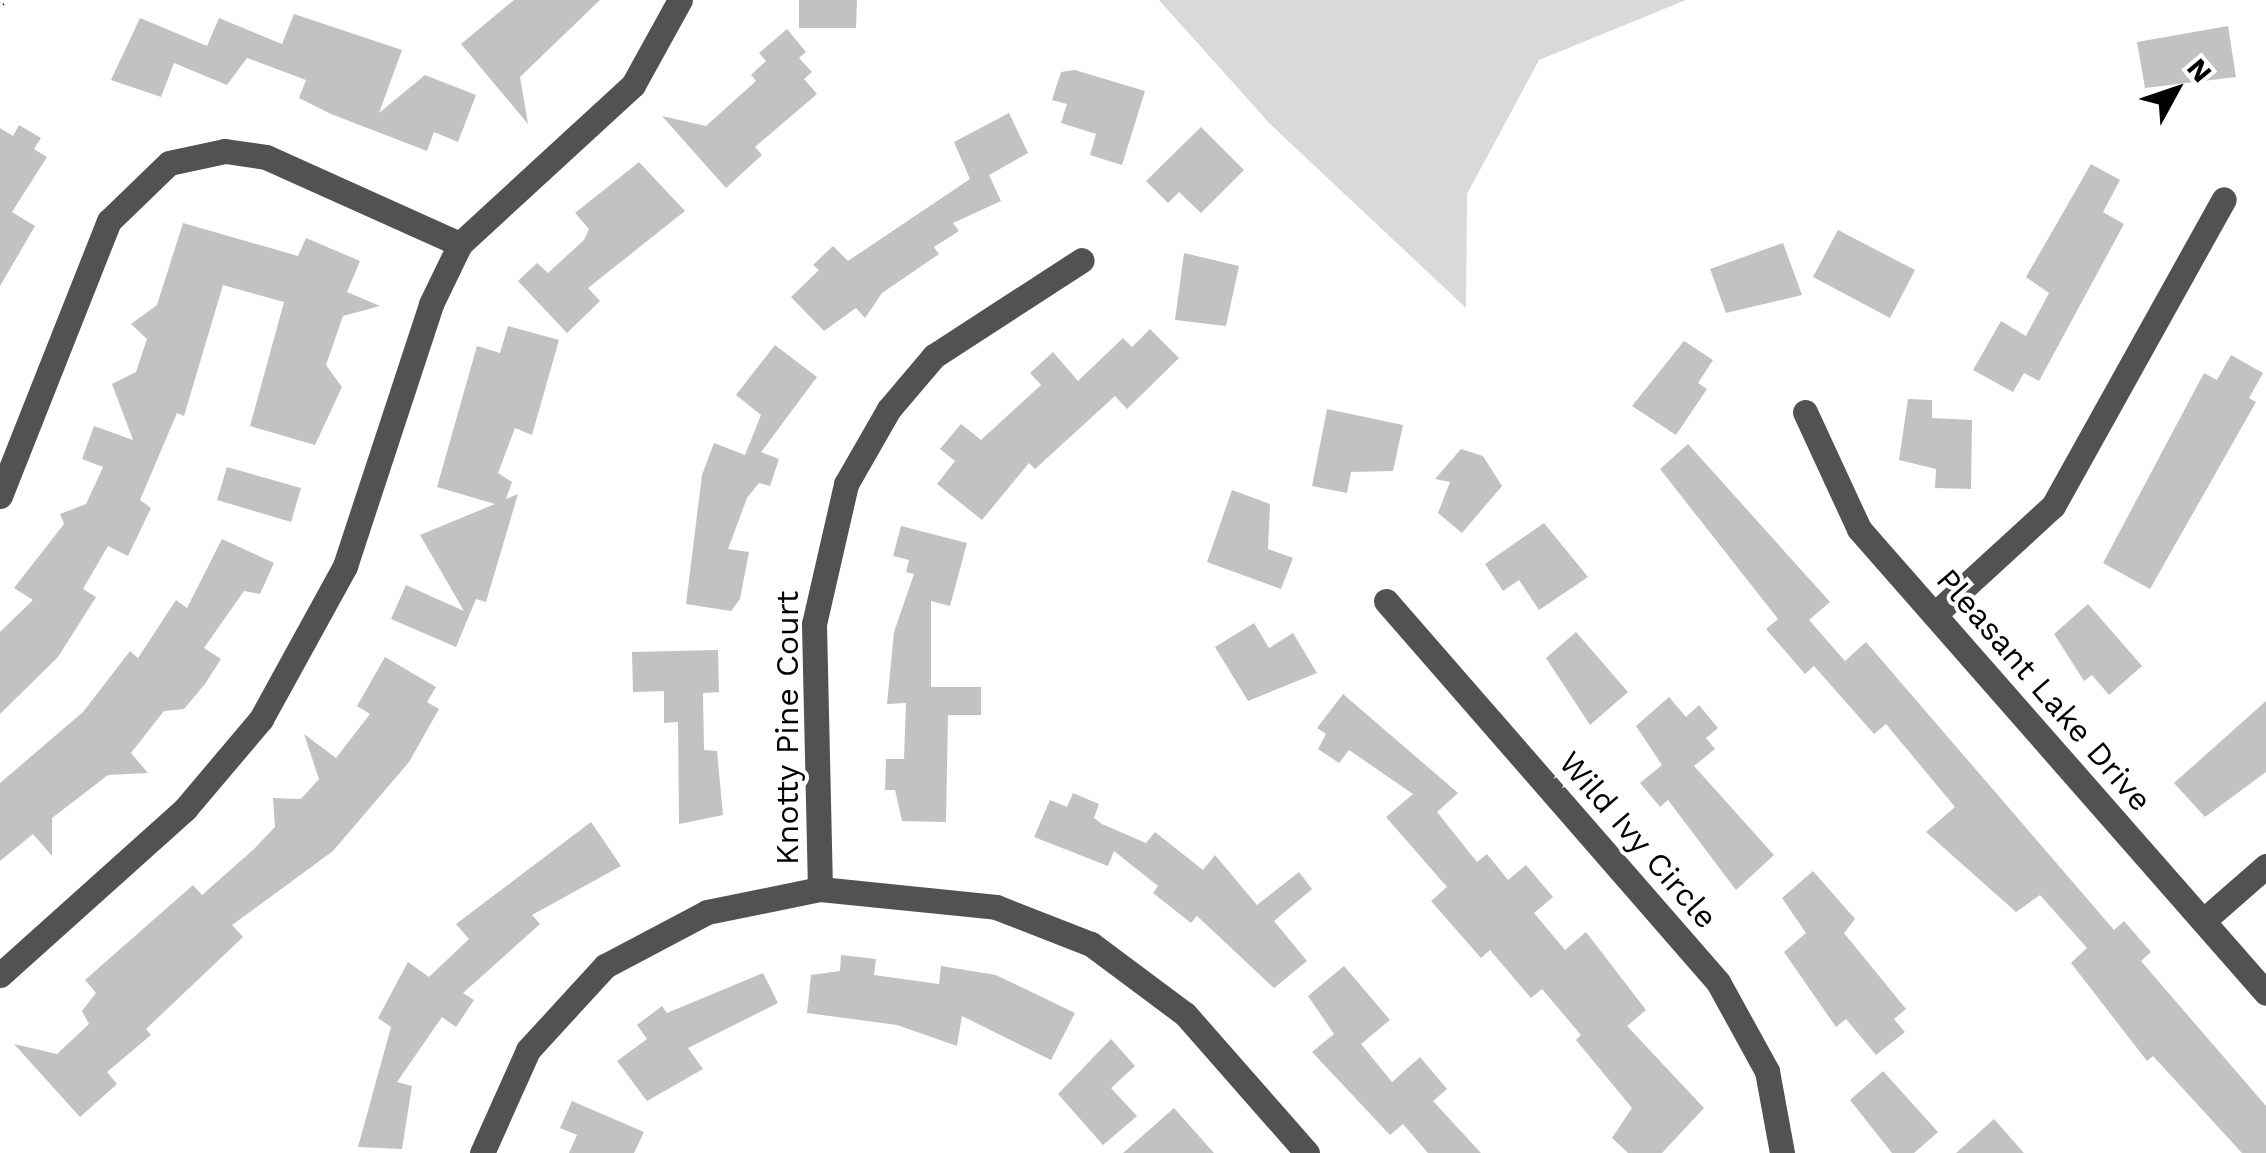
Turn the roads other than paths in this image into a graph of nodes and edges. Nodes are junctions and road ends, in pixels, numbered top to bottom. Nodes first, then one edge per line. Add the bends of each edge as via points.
1 (680, 0) edge
2 (2224, 198) dead end
3 (460, 244) junction
4 (1082, 260) dead end
5 (1805, 412) dead end
6 (0, 496) edge
7 (1386, 601) dead end
8 (1935, 614) junction
9 (2266, 866) edge
10 (820, 889) junction
11 (2203, 921) junction
12 (0, 975) edge
13 (2266, 993) edge
14 (482, 1153) edge
15 (1307, 1153) edge
16 (1782, 1153) edge

1 - 3 street via 633,85
2 - 8 street via 2052,506
3 - 6 street via 266,157 210,152 157,170 109,221
3 - 12 street via 431,304 345,566 278,695 186,808
4 - 10 street, Knotty Pine Court via 934,356 888,410 846,484 814,624
5 - 8 street, Pleasant Lake Drive via 1859,529
7 - 16 street, Wild Ivy Circle via 1718,982 1767,1071
8 - 11 street, Pleasant Lake Drive
9 - 11 street
10 - 14 street via 707,912 618,956 536,1038
10 - 15 street via 967,901 1091,944 1185,1014
11 - 13 street, Pleasant Lake Drive

